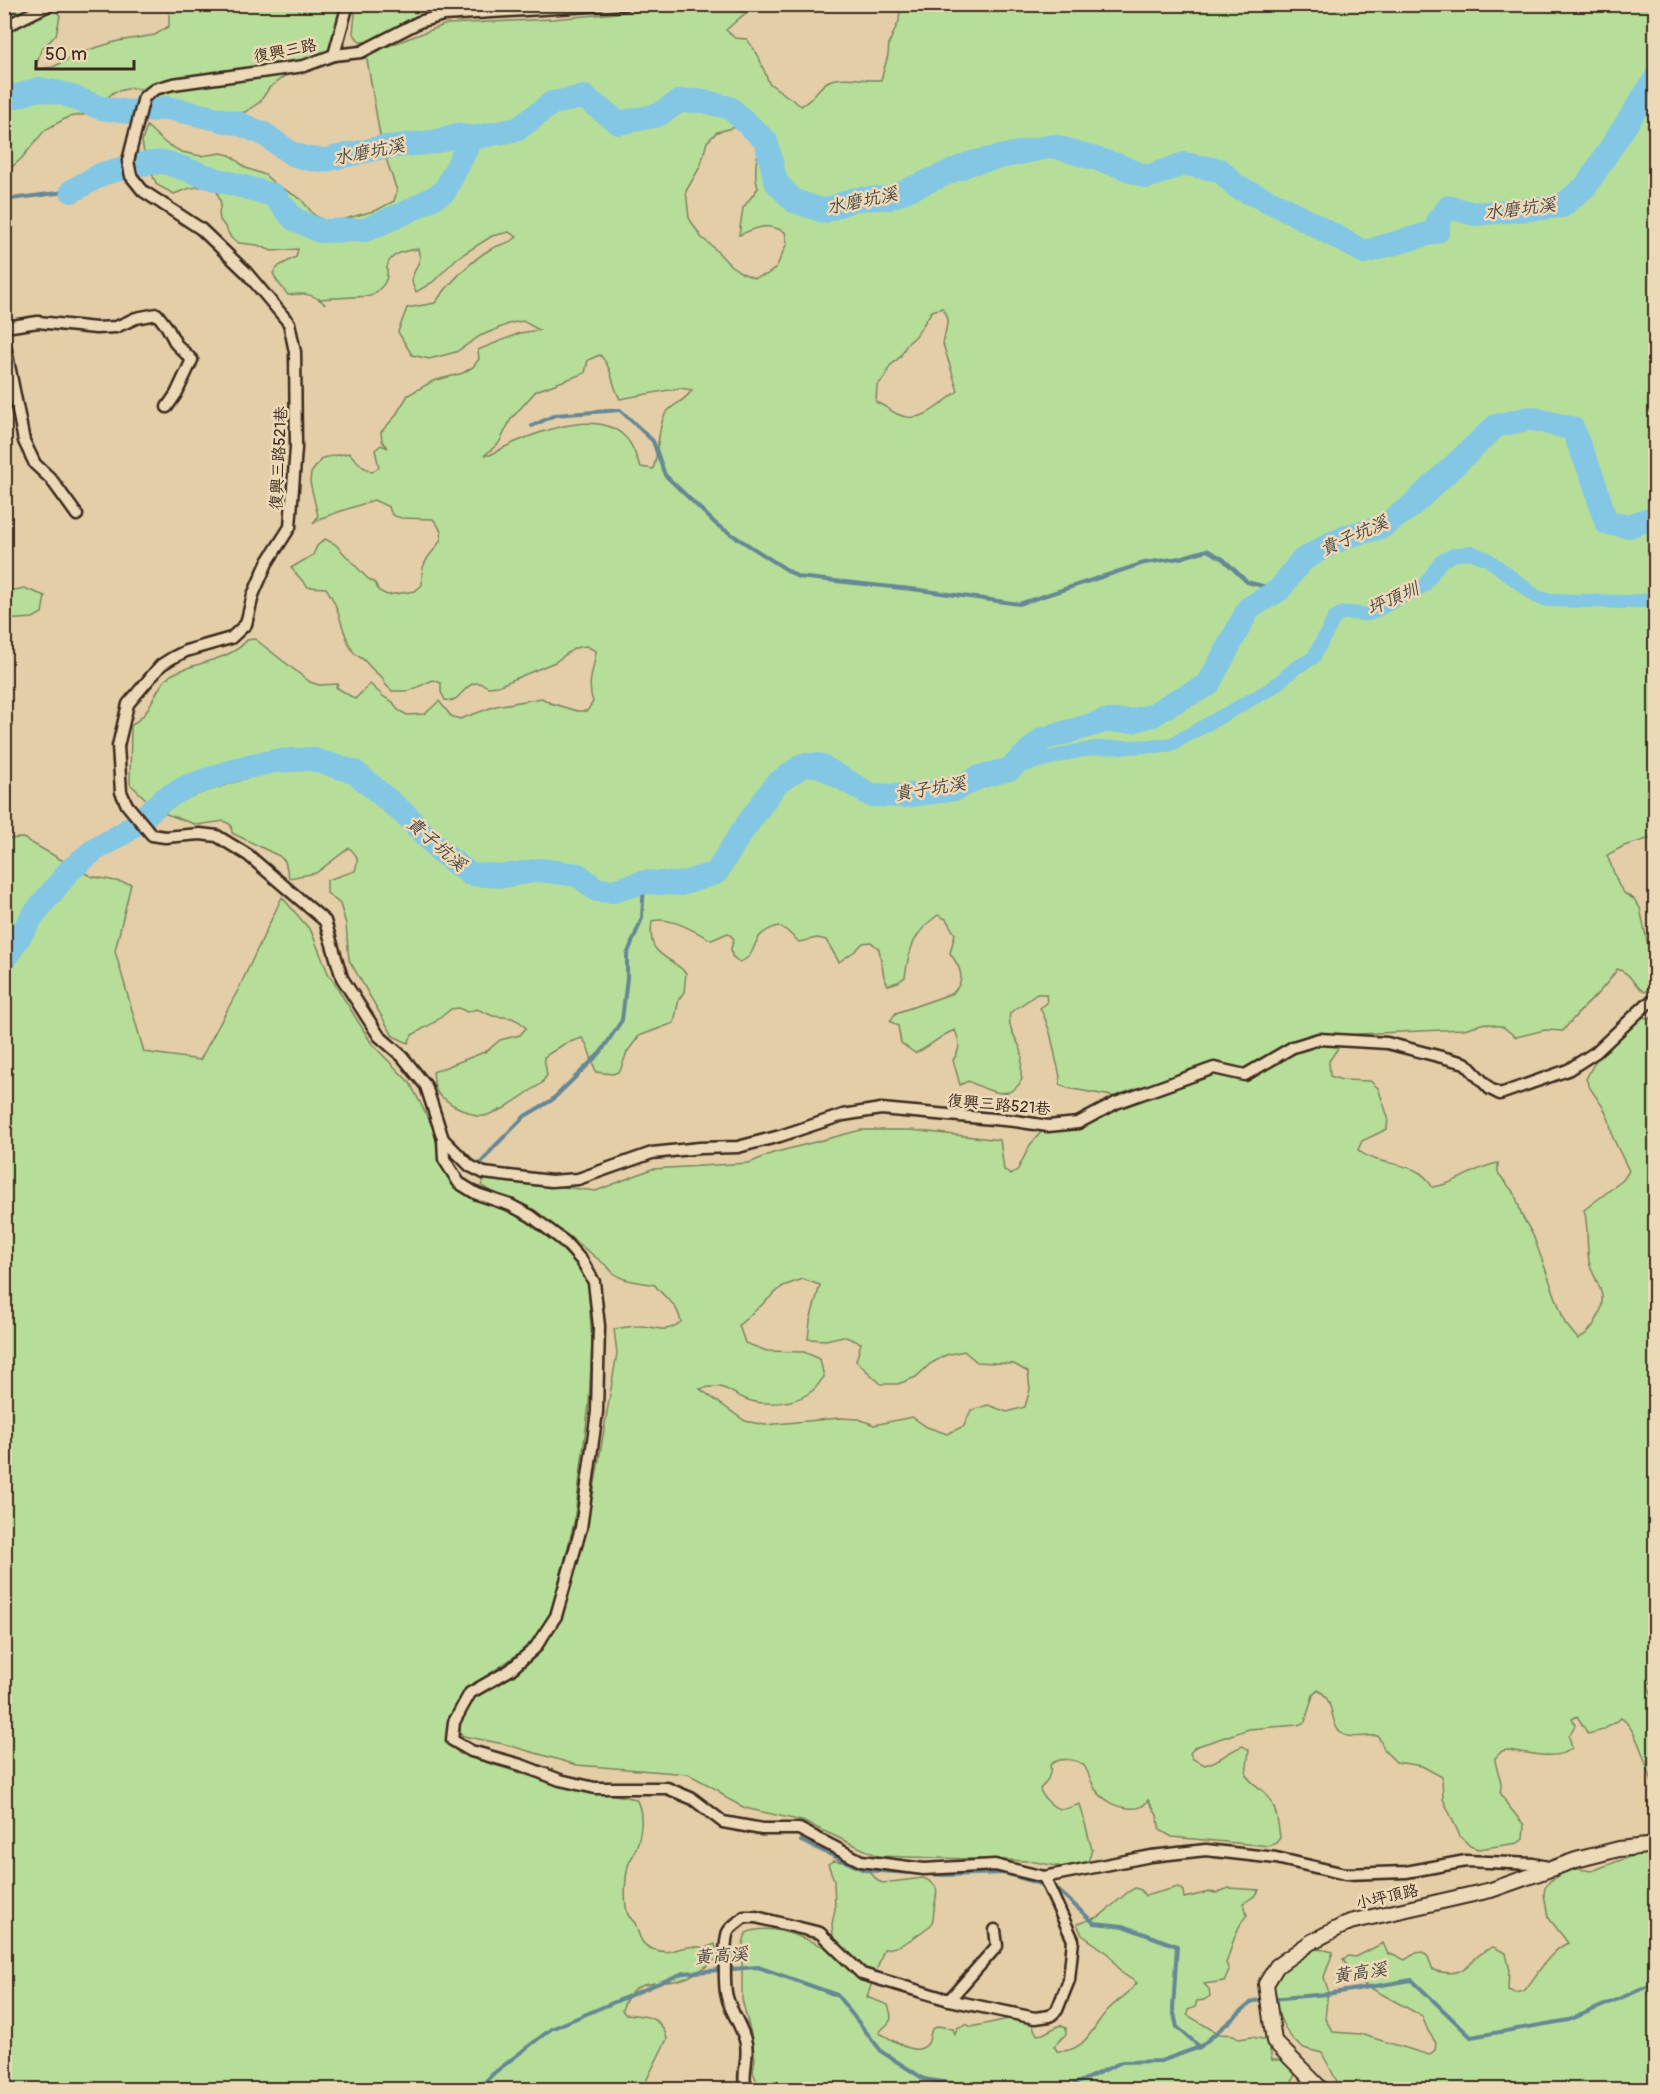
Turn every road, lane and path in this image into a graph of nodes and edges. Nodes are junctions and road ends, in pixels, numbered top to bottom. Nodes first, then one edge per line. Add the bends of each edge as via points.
1 (51, 4) edge
2 (348, 4) edge
3 (624, 4) edge
4 (4, 27) edge
5 (334, 55) junction
6 (131, 176) joint
7 (5, 325) edge
8 (4, 340) edge
9 (166, 407) dead end
10 (76, 515) dead end
11 (1656, 1001) edge
12 (442, 1139) junction
13 (1656, 1845) edge
14 (1555, 1869) junction
15 (1044, 1877) junction
16 (995, 1930) dead end
17 (949, 2000) junction
18 (746, 2090) edge
19 (1322, 2090) edge

1 - 4 street
2 - 5 street, 復興三路
3 - 5 street, 復興三路 via 443,15 419,22 362,52
5 - 6 street, 復興三路 via 304,66 155,89 144,98 137,119 128,161
6 - 12 street, 復興三路521巷 via 143,190 201,229 246,272 289,323 295,352 297,436 290,527 267,563 246,624 231,638 186,651 161,665 128,704 118,746 121,792 153,835 217,836 248,855 326,921 342,978 379,1036 402,1056 426,1086
7 - 9 street via 56,322 116,327 157,314 176,344 192,360
8 - 10 street via 24,441 35,464 51,479
11 - 12 street, 復興三路521巷 via 1647,1004 1596,1052 1568,1070 1500,1094 1465,1063 1448,1057 1387,1043 1319,1039 1293,1047 1245,1075 1214,1068 1116,1102 1078,1123 1048,1126 881,1109 843,1115 738,1147 652,1153 578,1179 551,1181 484,1173 470,1166
12 - 15 street, 復興三路521巷 via 444,1159 459,1183 531,1216 582,1261 594,1282 599,1326 597,1412 581,1528 556,1616 535,1648 510,1670 470,1693 454,1722 453,1740 471,1751 594,1788 667,1788 693,1799 723,1822 762,1829 799,1829 861,1861 924,1869 995,1865
13 - 14 street, 小坪頂路 via 1619,1849
14 - 15 street via 1533,1864 1466,1861 1406,1872 1344,1874 1276,1858 1206,1850 1150,1856
14 - 19 street, 小坪頂路 via 1491,1890 1350,1922 1277,1965 1266,1984 1274,2041
15 - 17 street via 1073,1940 1069,1980 1057,2010 1050,2016 1035,2018
16 - 17 street via 997,1946
17 - 18 street via 862,1974 820,1933 744,1917 728,1932 725,1948 726,1996 747,2046 743,2079

